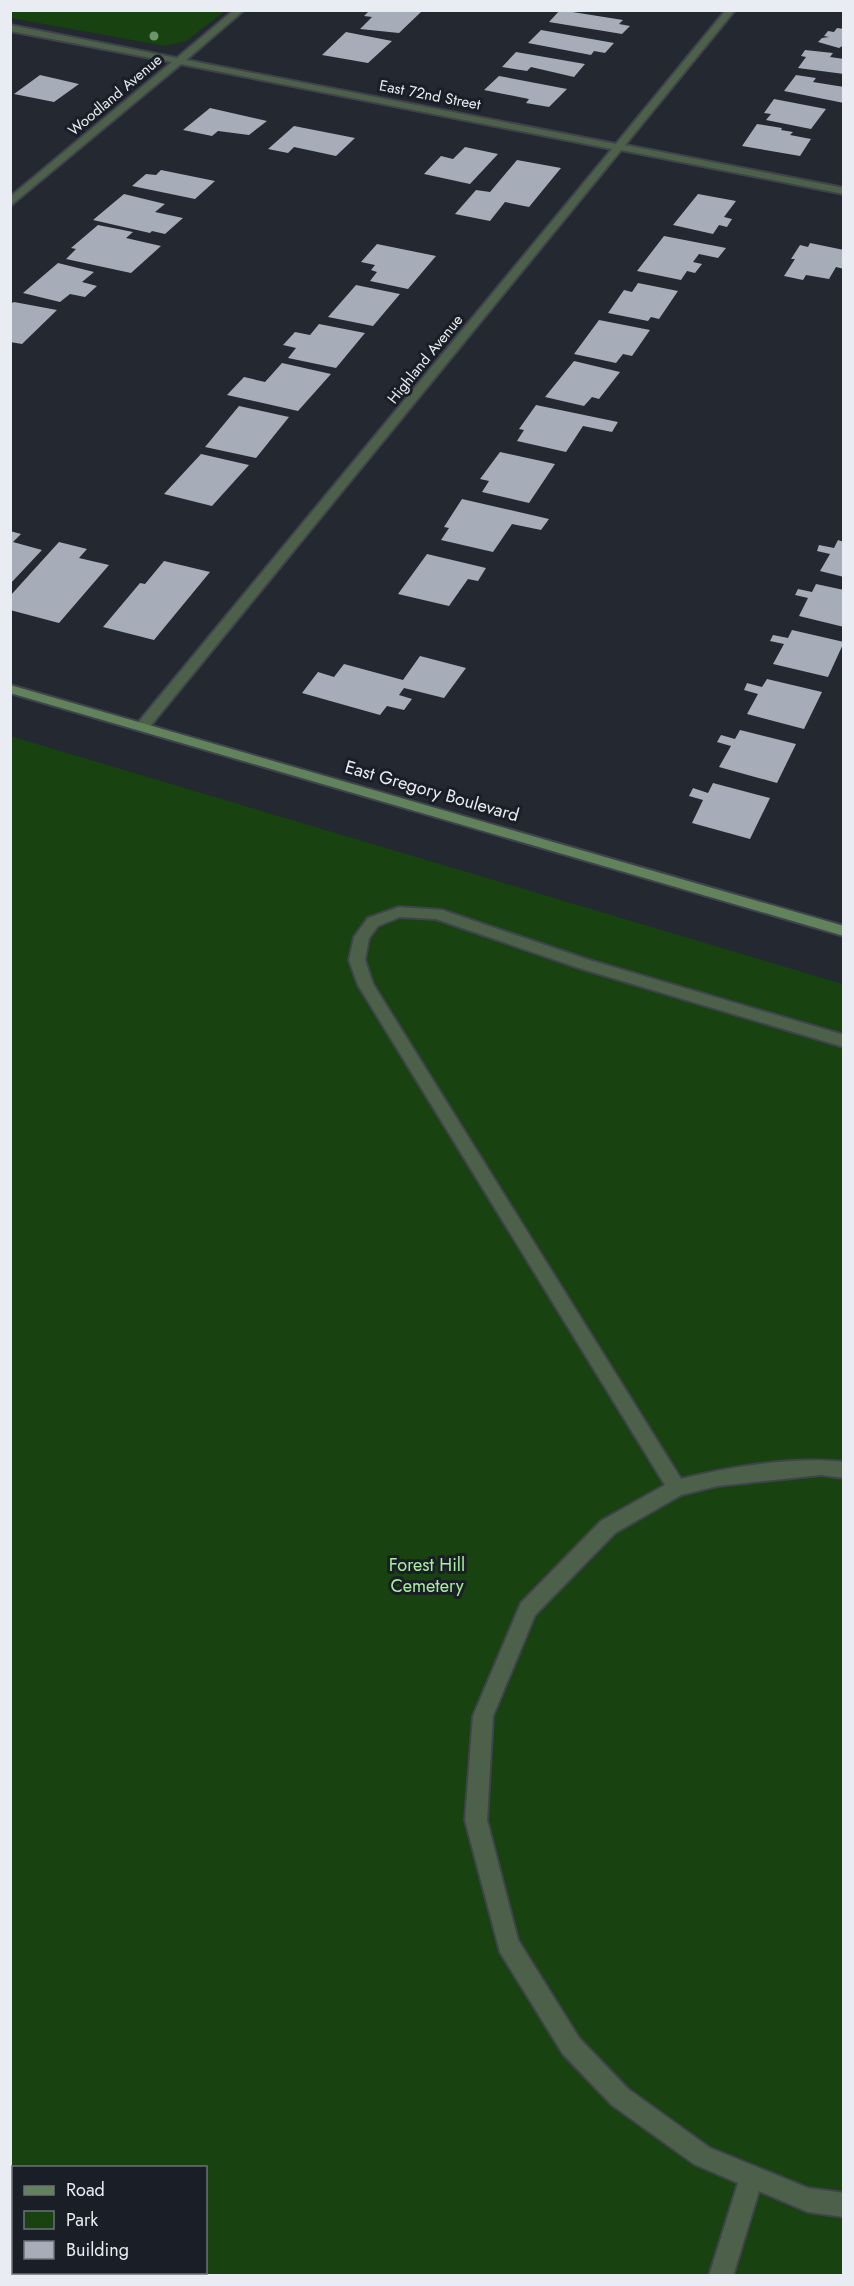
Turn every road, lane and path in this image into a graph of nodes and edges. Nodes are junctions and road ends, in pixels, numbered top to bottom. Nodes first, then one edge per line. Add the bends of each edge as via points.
1 (240, 10) edge
2 (731, 10) edge
3 (10, 28) edge
4 (180, 61) junction
5 (619, 148) junction
6 (843, 191) edge
7 (10, 203) edge
8 (10, 689) edge
9 (142, 727) junction
10 (843, 931) edge
11 (843, 1041) edge
12 (843, 1470) edge
13 (677, 1488) junction
14 (751, 2177) junction
15 (843, 2205) edge
16 (721, 2276) edge

1 - 4 street, Woodland Avenue
2 - 5 street, Highland Avenue
3 - 4 street, East 72nd Street
4 - 5 street, East 72nd Street
4 - 7 street, Woodland Avenue
5 - 6 street, East 72nd Street
5 - 9 street, Highland Avenue
8 - 9 main road, East Gregory Boulevard
9 - 10 main road, East Gregory Boulevard
11 - 13 street via 584,964 437,914 399,912 373,922 362,937 357,960 366,985
12 - 13 street via 821,1467 717,1478
13 - 14 street via 608,1527 528,1609 483,1716 476,1820 508,1944 571,2046 620,2097 702,2156
14 - 15 street via 808,2200
14 - 16 street

